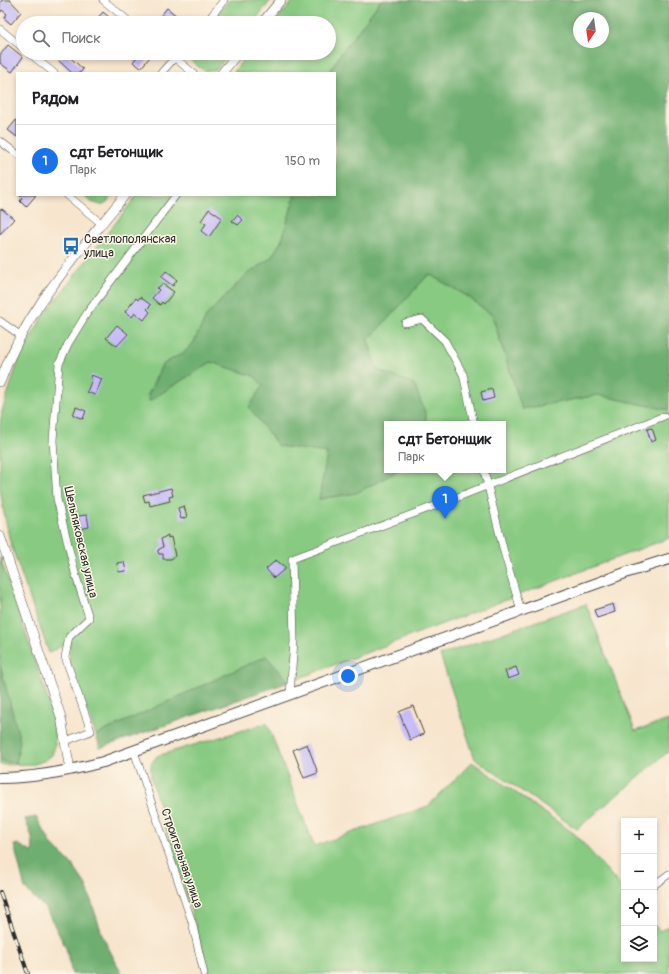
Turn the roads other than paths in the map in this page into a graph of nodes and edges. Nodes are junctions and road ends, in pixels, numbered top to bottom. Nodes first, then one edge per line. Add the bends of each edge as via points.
1 (103, 0) edge
2 (224, 0) edge
3 (281, 0) edge
4 (122, 16) edge
5 (211, 16) edge
6 (268, 16) edge
7 (0, 29) edge
8 (16, 42) edge
9 (38, 60) edge
10 (170, 60) edge
11 (179, 60) edge
12 (232, 60) edge
13 (53, 72) edge
14 (162, 72) edge
15 (192, 72) edge
16 (223, 72) edge
17 (0, 140) edge
18 (16, 153) edge
19 (68, 196) edge
20 (124, 196) edge
21 (175, 196) edge
22 (102, 224) junction
23 (0, 321) edge
24 (404, 323) dead end
25 (20, 335) junction
26 (0, 382) edge
27 (664, 416) dead end
28 (473, 421) edge
29 (485, 473) edge
30 (488, 485) junction
31 (0, 536) edge
32 (669, 559) edge
33 (521, 611) junction
34 (290, 695) junction
35 (66, 741) junction
36 (134, 752) junction
37 (70, 770) junction
38 (0, 778) edge
39 (669, 874) edge
40 (657, 883) edge
41 (204, 974) edge

1 - 4 street
2 - 5 street
3 - 6 street
7 - 8 street
9 - 13 street
10 - 14 street
11 - 15 street
12 - 16 street
17 - 18 street
19 - 22 street
20 - 22 street
21 - 35 street, Шельпяковская улица via 87,313 59,364 53,440 57,499 89,618 69,637 64,657 91,731
22 - 25 street via 39,304
23 - 25 street
24 - 28 street via 422,319 445,341 463,374
25 - 26 street
27 - 30 street
29 - 30 street
30 - 33 street
30 - 34 street via 292,559 294,641
31 - 35 street via 57,703
32 - 33 main road
33 - 34 main road
34 - 36 main road
35 - 37 street
36 - 37 main road
36 - 41 street, Строительная улица via 192,922
37 - 38 main road via 22,778
39 - 40 street

